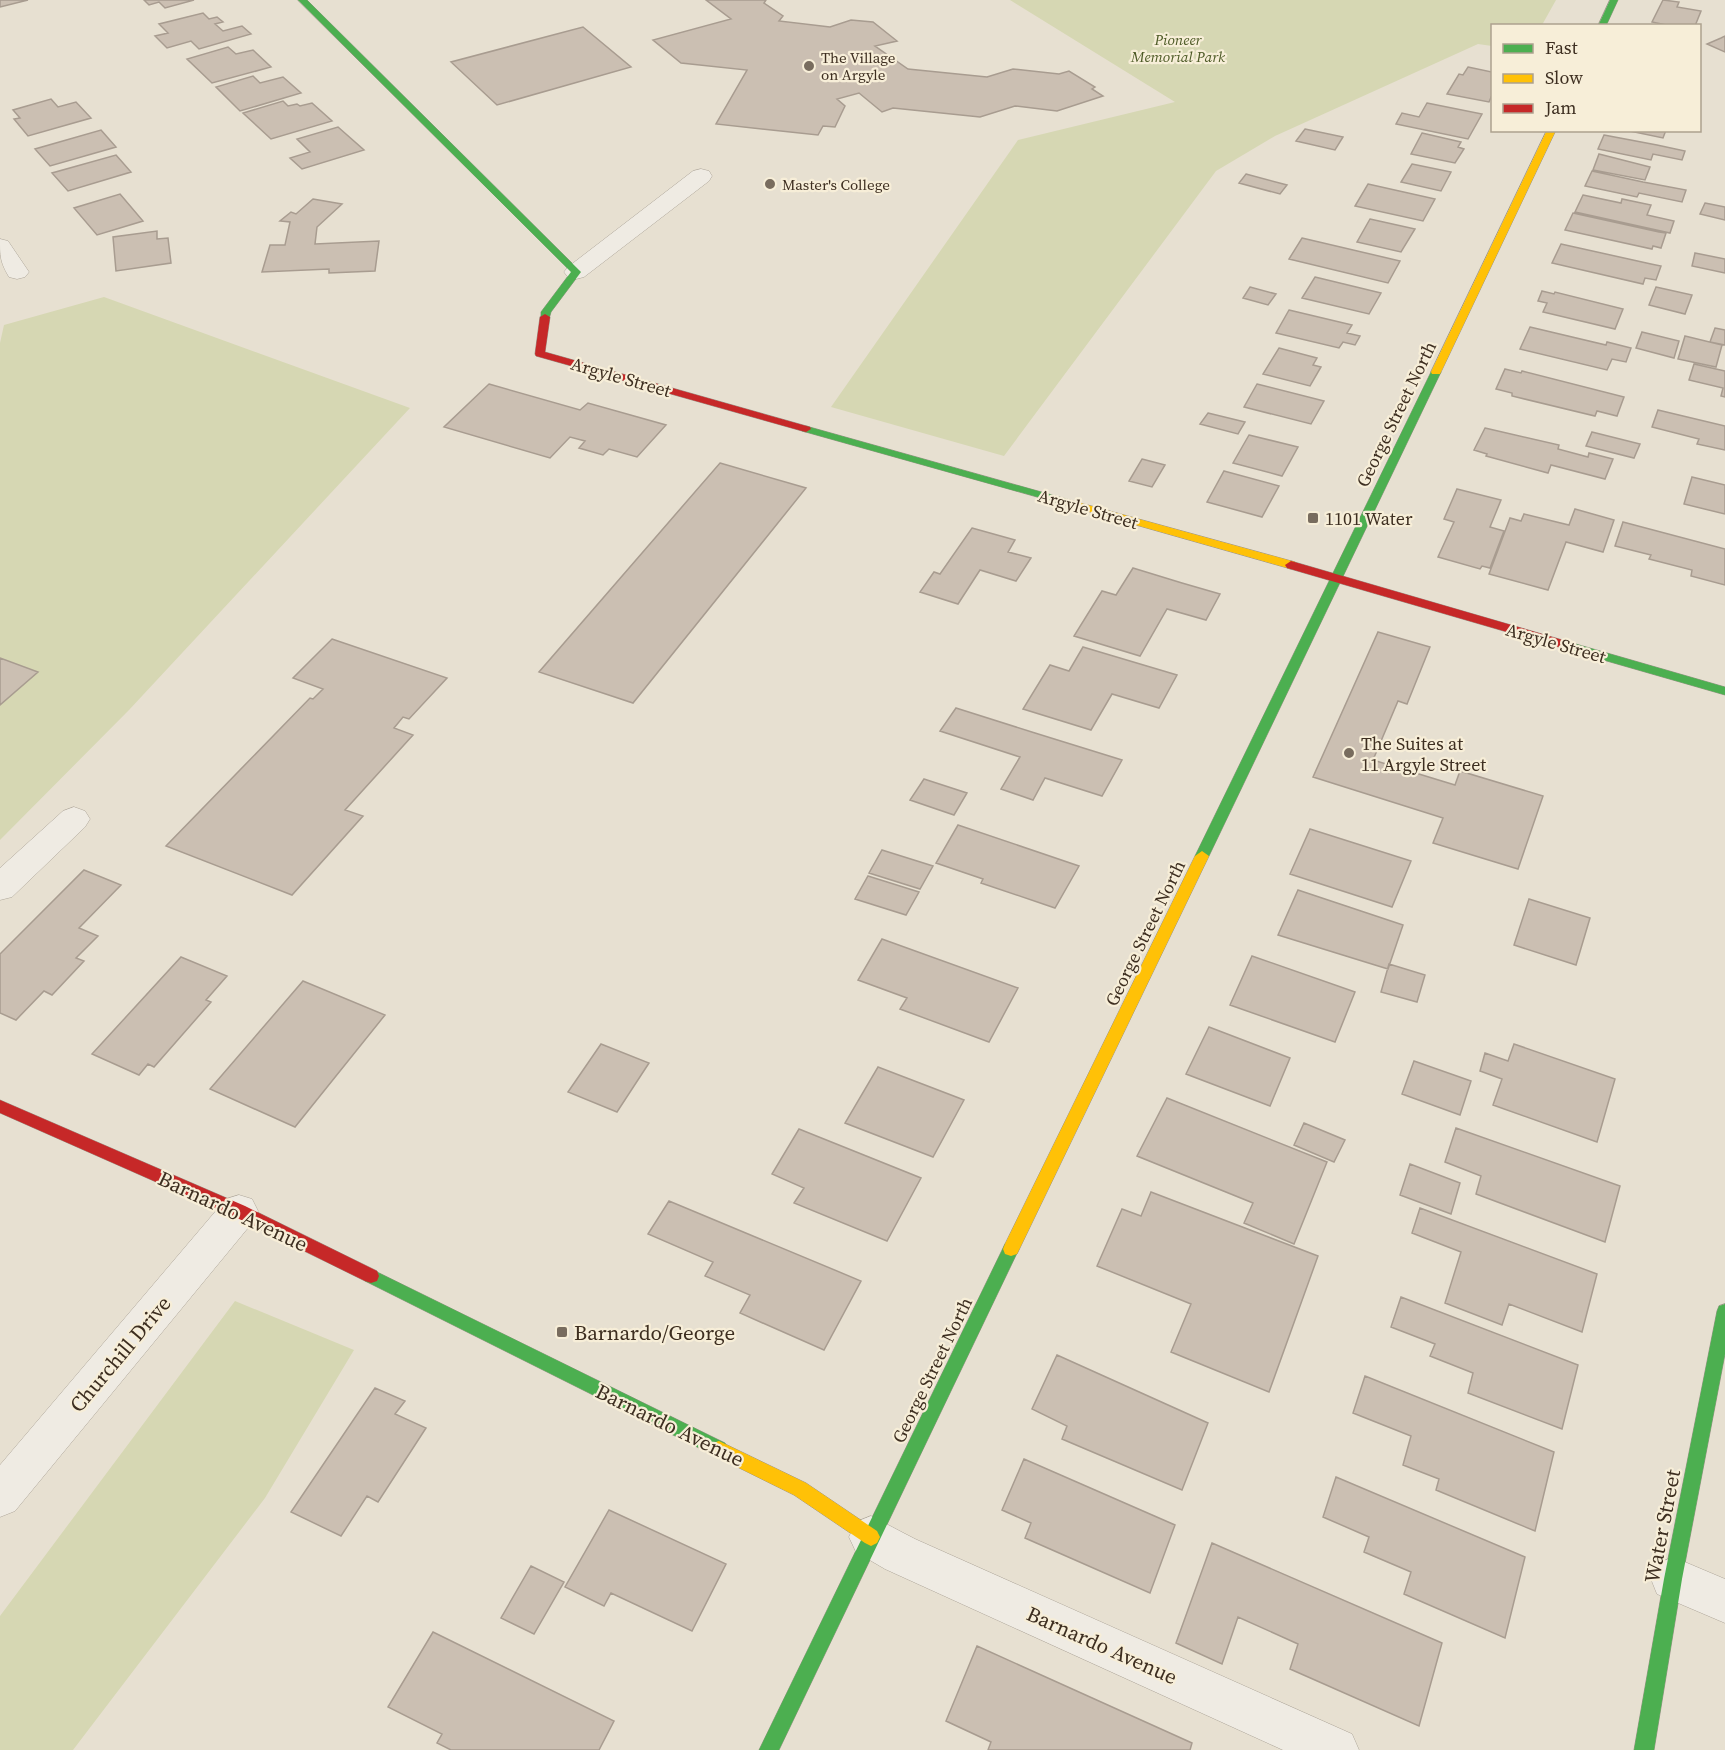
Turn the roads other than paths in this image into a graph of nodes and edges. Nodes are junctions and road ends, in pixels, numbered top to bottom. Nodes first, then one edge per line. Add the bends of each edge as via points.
1 (303, 0) edge
2 (1614, 0) edge
3 (1603, 24) edge
4 (1551, 132) edge
5 (701, 176) dead end
6 (0, 246) edge
7 (17, 272) dead end
8 (576, 272) junction
9 (1337, 578) junction
10 (1725, 691) edge
11 (74, 819) dead end
12 (0, 888) edge
13 (0, 1106) edge
14 (239, 1211) junction
15 (1725, 1311) edge
16 (0, 1497) edge
17 (871, 1537) junction
18 (1673, 1579) junction
19 (1725, 1601) edge
20 (770, 1750) edge
21 (1336, 1750) edge
22 (1644, 1750) edge

1 - 8 street
2 - 3 street
4 - 9 street, George Street North
5 - 8 street, Argyle Street
6 - 7 street
8 - 9 street, Argyle Street via 546,312 540,354
9 - 10 street, Argyle Street
9 - 17 street, George Street North
11 - 12 street
13 - 14 street, Barnardo Avenue
14 - 16 street, Churchill Drive
14 - 17 street, Barnardo Avenue via 800,1489
15 - 18 street, Water Street
17 - 20 street, George Street North
17 - 21 street, Barnardo Avenue via 900,1554
18 - 19 street
18 - 22 street, Water Street

